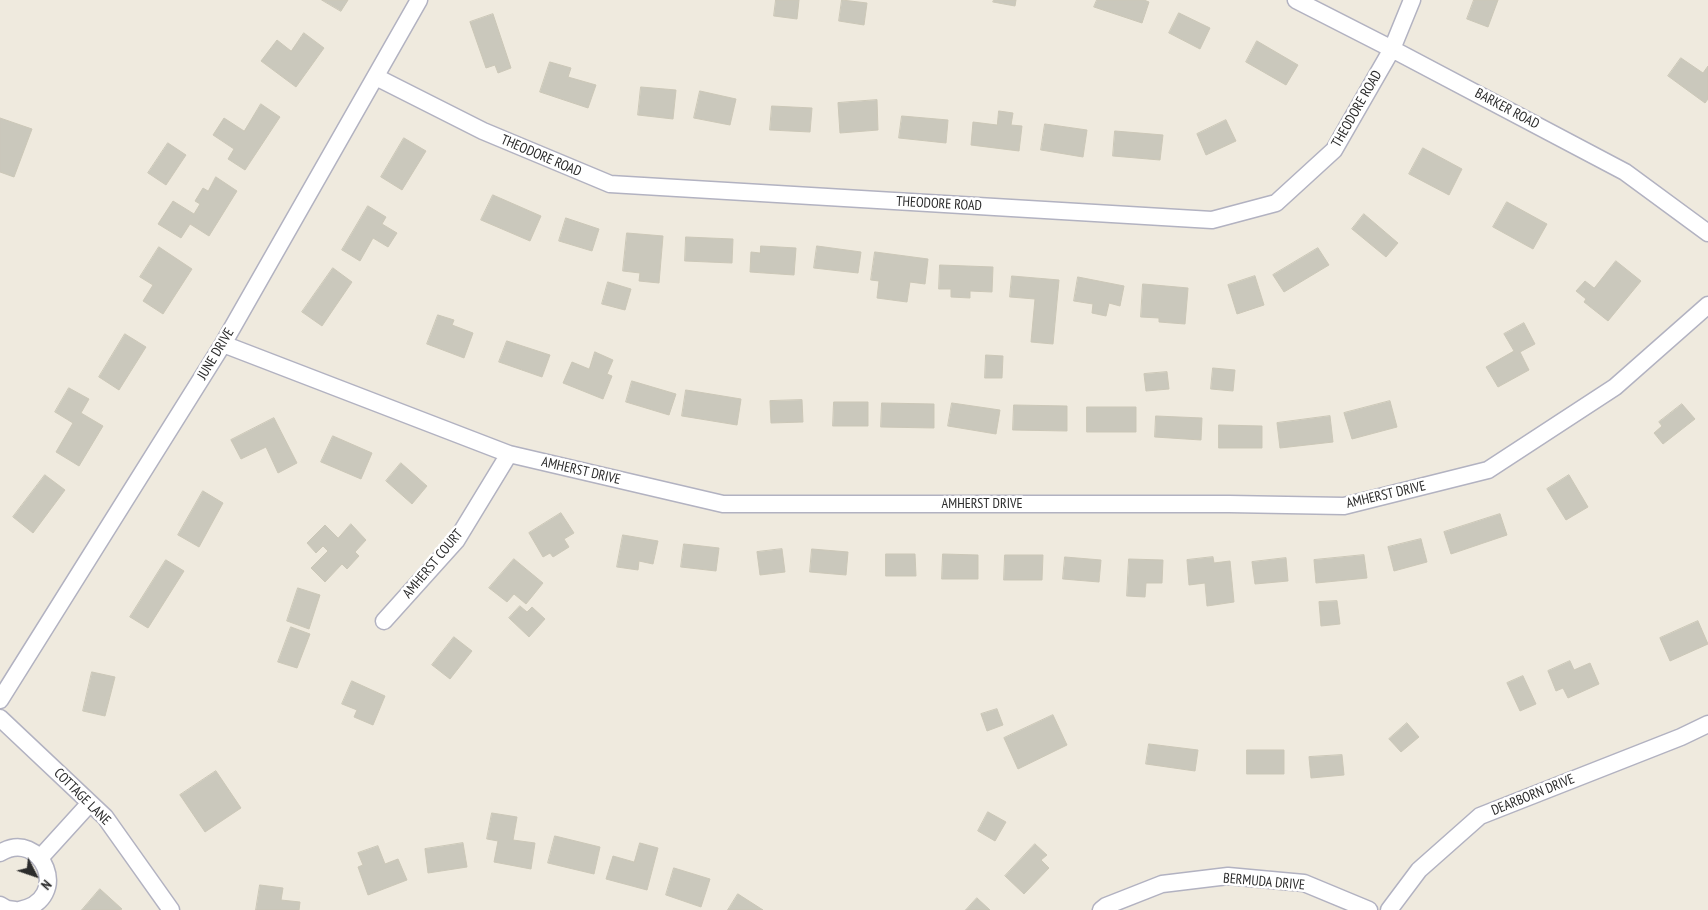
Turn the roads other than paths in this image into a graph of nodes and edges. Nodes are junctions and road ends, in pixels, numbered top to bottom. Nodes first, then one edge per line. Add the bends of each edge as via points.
1 (419, 0) edge
2 (1296, 0) edge
3 (1412, 0) edge
4 (1392, 49) junction
5 (376, 77) junction
6 (1708, 233) edge
7 (1708, 305) edge
8 (223, 344) junction
9 (509, 454) junction
10 (384, 621) dead end
11 (0, 700) edge
12 (0, 718) edge
13 (1708, 724) edge
14 (90, 803) junction
15 (0, 853) edge
16 (40, 858) junction
17 (0, 905) edge
18 (17, 910) edge
19 (171, 910) edge
20 (1101, 910) edge
21 (1369, 910) edge
22 (1389, 910) edge

1 - 5 street, JUNE DRIVE
2 - 4 street, BARKER ROAD
3 - 4 street, THEODORE ROAD
4 - 5 street, THEODORE ROAD via 1334,150 1276,203 1212,220 610,184 483,131
4 - 6 street, BARKER ROAD via 1625,172
5 - 8 street, JUNE DRIVE
7 - 9 street, AMHERST DRIVE via 1615,387 1488,470 1344,506 723,504
8 - 9 street, AMHERST DRIVE
8 - 11 street, JUNE DRIVE
9 - 10 street, AMHERST COURT via 456,541
12 - 14 street, COTTAGE LANE
13 - 22 street, DEARBORN DRIVE via 1480,816 1419,870
14 - 16 street
14 - 19 street, COTTAGE LANE via 105,817
15 - 16 street via 22,848
16 - 18 street via 48,876 43,896 36,904
17 - 18 street
20 - 21 street, BERMUDA DRIVE via 1162,884 1228,876 1304,884

